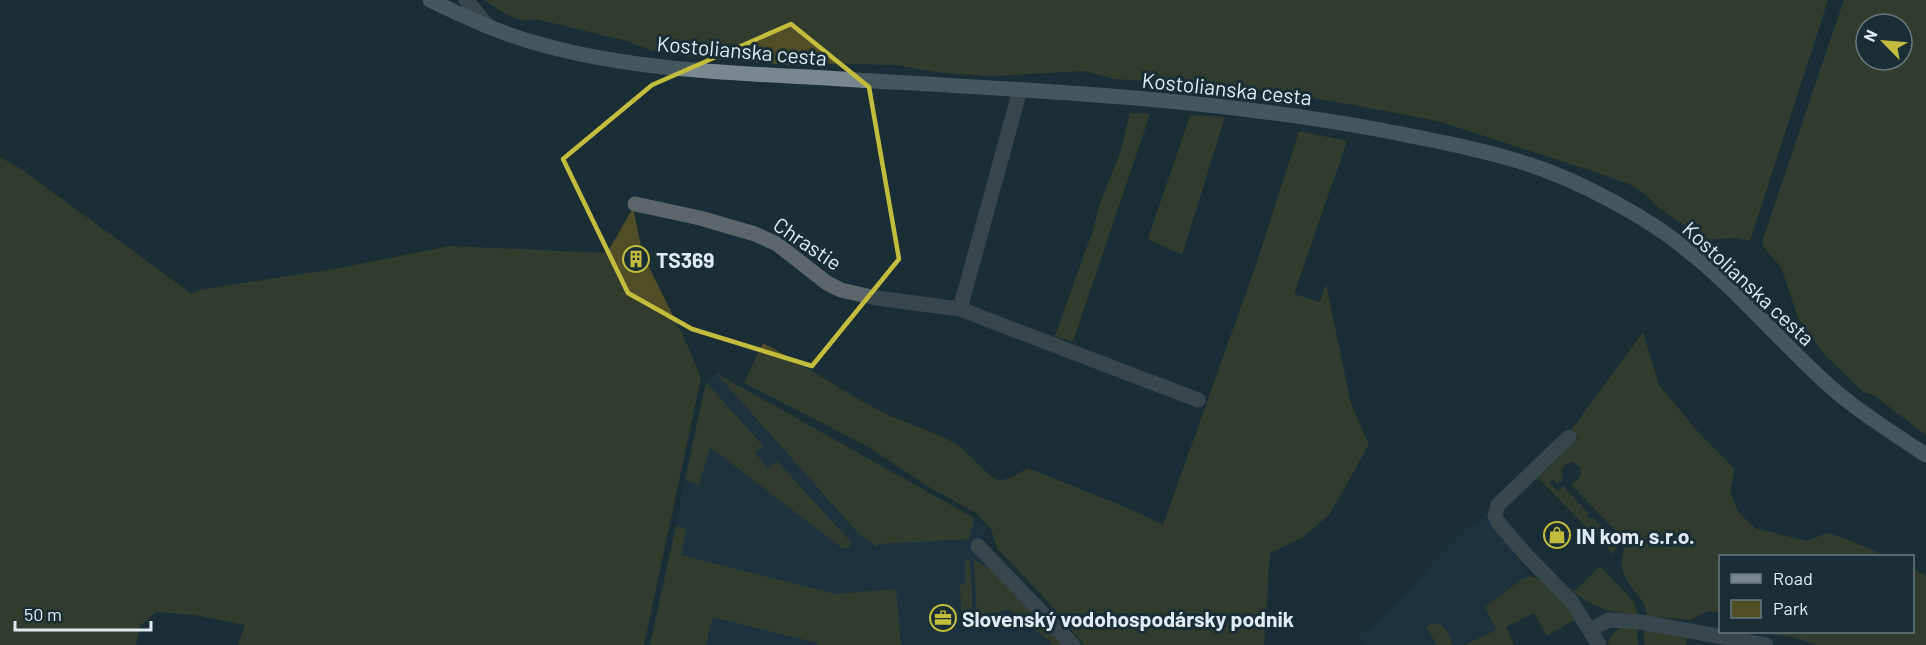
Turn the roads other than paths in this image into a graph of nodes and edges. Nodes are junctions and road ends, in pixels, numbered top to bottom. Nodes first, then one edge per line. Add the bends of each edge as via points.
1 (430, 0) edge
2 (466, 0) edge
3 (489, 27) junction
4 (1020, 90) junction
5 (635, 204) dead end
6 (960, 309) junction
7 (1198, 400) dead end
8 (1569, 437) dead end
9 (1926, 455) edge
10 (978, 546) dead end
11 (1590, 630) junction
12 (1073, 645) edge
13 (1599, 645) edge
14 (1766, 645) edge

1 - 3 street, Kostolianska cesta
2 - 3 street
3 - 4 street, Kostolianska cesta via 574,53 675,68
4 - 6 street
4 - 9 street, Kostolianska cesta via 1278,113 1431,140 1532,166 1616,205 1689,251 1840,395
5 - 6 street, Chrastie via 755,234 777,244 827,283 855,294
6 - 7 street, Chrastie
8 - 11 street via 1498,505 1495,515 1527,556 1571,601
10 - 12 street
11 - 13 street
11 - 14 street via 1609,620 1641,622

